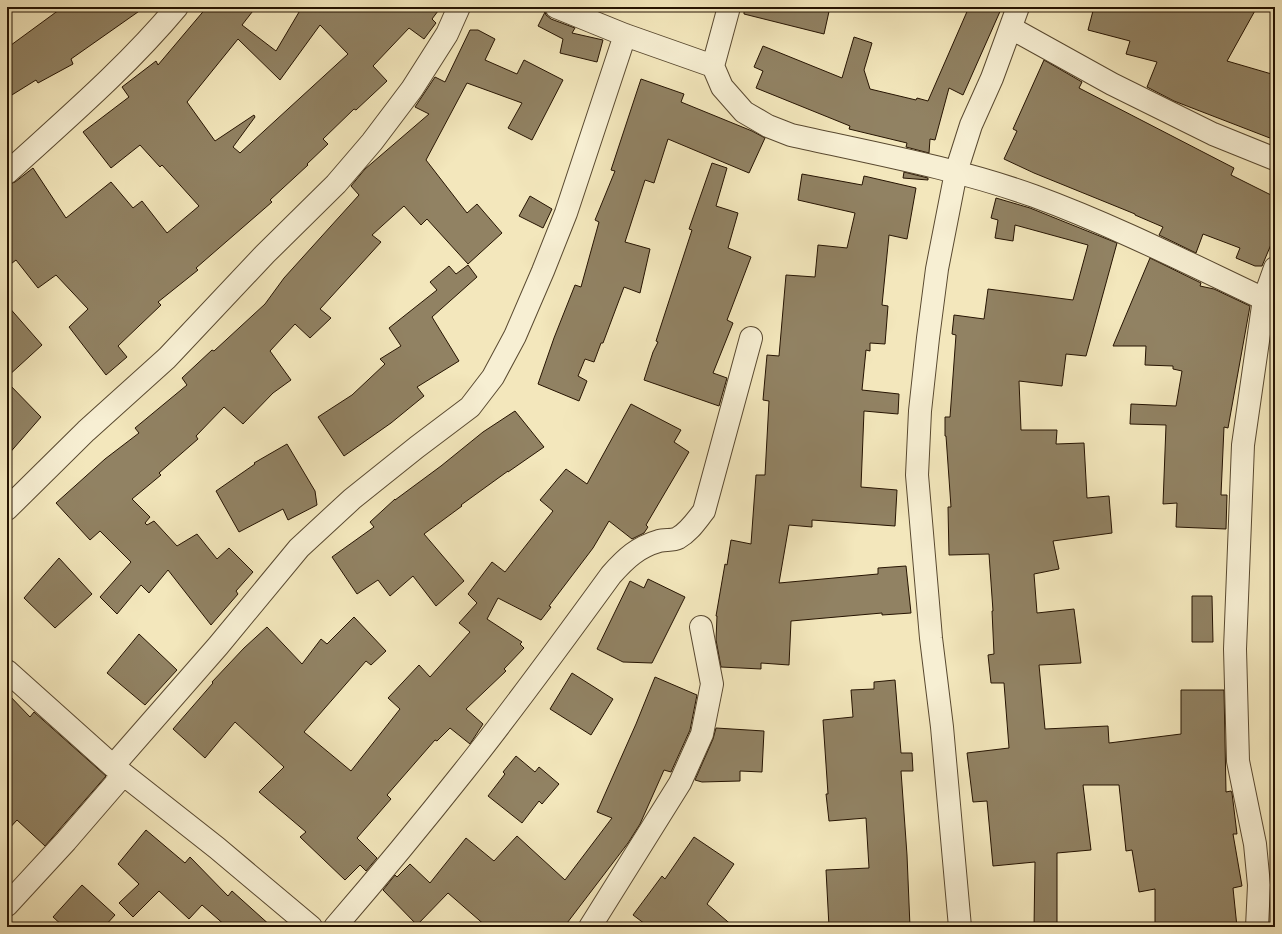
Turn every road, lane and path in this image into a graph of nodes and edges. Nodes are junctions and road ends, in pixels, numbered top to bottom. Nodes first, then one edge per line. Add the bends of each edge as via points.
1 (177, 7) edge
2 (459, 7) edge
3 (556, 7) edge
4 (729, 7) edge
5 (1018, 7) edge
6 (1011, 28) junction
7 (625, 36) junction
8 (713, 66) junction
9 (1275, 159) edge
10 (956, 172) junction
11 (7, 173) edge
12 (1275, 268) edge
13 (1269, 300) edge
14 (751, 338) dead end
15 (7, 509) edge
16 (701, 627) dead end
17 (7, 671) edge
18 (118, 771) junction
19 (7, 905) edge
20 (310, 927) edge
21 (334, 927) edge
22 (590, 927) edge
23 (960, 927) edge
24 (1257, 927) edge

1 - 11 street via 132,56
2 - 15 street via 447,34 412,88 372,142 336,184 167,358 86,431
3 - 7 street
4 - 8 street
5 - 6 street
6 - 9 street via 1112,84 1206,131
6 - 10 street
7 - 8 street
7 - 18 street via 566,213 515,336 493,377 470,407 352,499 299,548
8 - 10 street via 722,87 744,112 768,126 791,135
10 - 13 street via 1034,196 1133,236
10 - 23 street via 937,269 928,338 920,411 917,475
12 - 13 street
13 - 24 street via 1243,445 1235,649 1238,761 1255,844 1259,885
14 - 21 street via 704,511 690,529 676,539 661,540 642,547 611,575 465,771 403,848
16 - 22 street via 712,684 702,734 680,783
17 - 18 street
18 - 19 street via 66,841
18 - 20 street via 216,848

